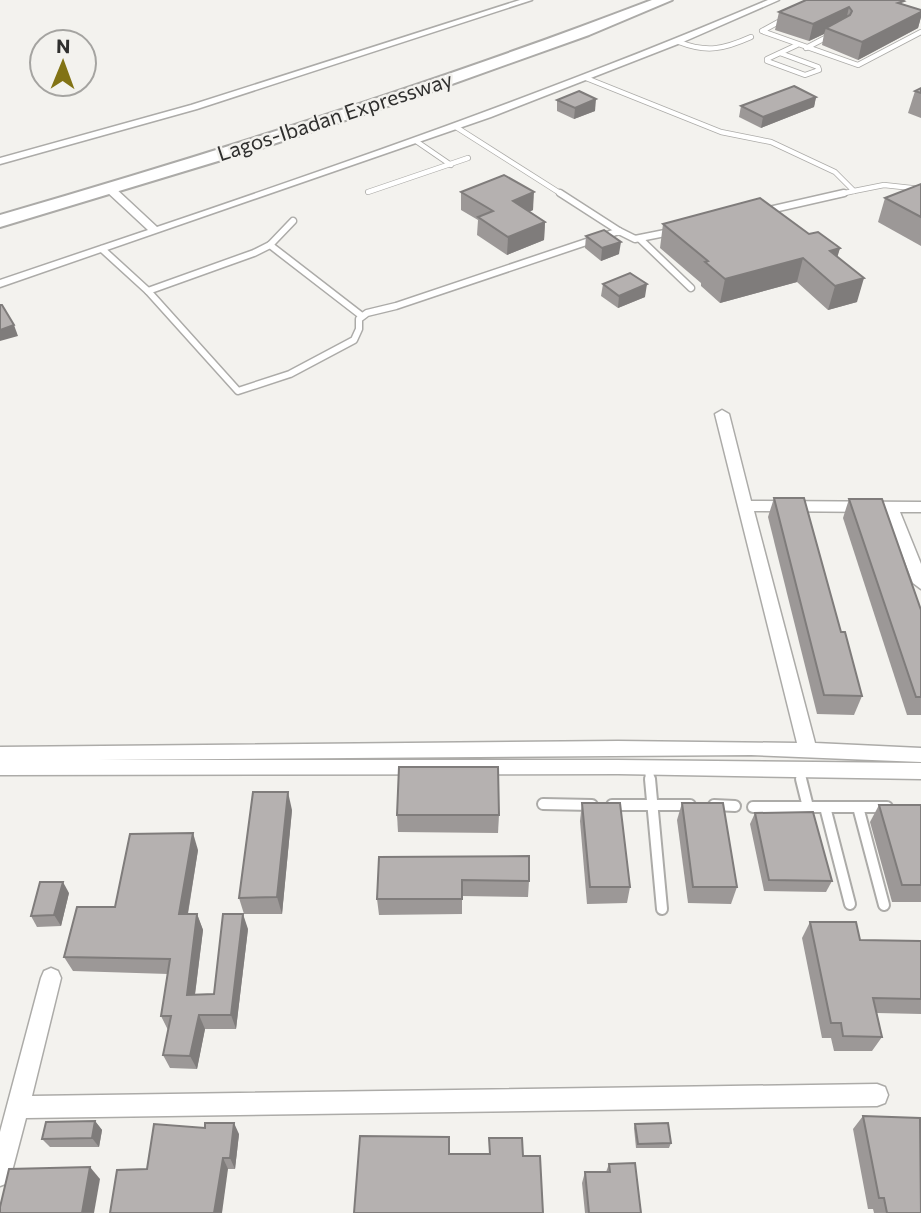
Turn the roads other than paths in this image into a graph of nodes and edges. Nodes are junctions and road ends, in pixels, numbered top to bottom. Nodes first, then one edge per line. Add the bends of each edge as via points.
1 (528, 0) edge
2 (624, 0) edge
3 (665, 0) edge
4 (775, 0) edge
5 (788, 17) edge
6 (843, 29) edge
7 (921, 32) edge
8 (751, 37) dead end
9 (679, 41) junction
10 (797, 45) junction
11 (806, 48) junction
12 (780, 53) junction
13 (586, 78) junction
14 (456, 127) junction
15 (416, 141) junction
16 (468, 158) dead end
17 (0, 161) edge
18 (451, 165) junction
19 (110, 189) junction
20 (921, 189) edge
21 (854, 191) junction
22 (368, 192) dead end
23 (760, 212) edge
24 (1, 218) edge
25 (293, 221) dead end
26 (155, 230) junction
27 (680, 230) edge
28 (620, 231) junction
29 (640, 239) junction
30 (270, 245) junction
31 (102, 249) junction
32 (0, 284) edge
33 (691, 288) dead end
34 (148, 291) junction
35 (362, 316) junction
36 (722, 414) dead end
37 (746, 506) junction
38 (891, 506) junction
39 (921, 507) edge
40 (921, 583) edge
41 (751, 748) junction
42 (807, 750) junction
43 (0, 754) edge
44 (921, 755) edge
45 (429, 759) junction
46 (649, 767) junction
47 (0, 768) edge
48 (756, 768) junction
49 (799, 768) junction
50 (921, 771) edge
51 (543, 804) dead end
52 (652, 805) junction
53 (735, 806) dead end
54 (753, 807) dead end
55 (807, 807) junction
56 (825, 807) junction
57 (858, 807) junction
58 (896, 807) edge
59 (849, 904) dead end
60 (884, 905) dead end
61 (662, 909) dead end
62 (51, 978) dead end
63 (877, 1095) dead end
64 (16, 1107) junction
65 (0, 1175) edge

1 - 17 street via 181,111
2 - 24 highway, Lagos-Ibadan Expressway
3 - 19 highway, Lagos-Ibadan Expressway via 416,91
4 - 9 street
5 - 10 lane via 762,31
6 - 11 lane
7 - 11 lane via 858,65
8 - 9 lane via 710,52
9 - 13 street
10 - 11 lane
10 - 12 lane
12 - 12 lane via 767,61 804,75 820,69
13 - 14 street
13 - 21 lane via 721,132 771,142 835,172
14 - 15 street
14 - 28 lane
15 - 18 lane
15 - 26 street
16 - 18 lane
18 - 22 lane
19 - 24 highway, Lagos-Ibadan Expressway
19 - 26 street
20 - 21 lane via 884,185
21 - 23 lane
25 - 30 lane
26 - 31 street
27 - 29 lane
28 - 29 lane
28 - 35 lane
29 - 33 lane
30 - 34 lane
30 - 35 lane
31 - 32 street
31 - 34 lane
34 - 35 lane via 238,391 290,374 354,340
36 - 37 street
37 - 38 street
37 - 42 street
38 - 39 street
38 - 40 street
41 - 42 street
41 - 45 street
41 - 48 street
42 - 44 street
43 - 45 street
45 - 46 street
45 - 47 street
46 - 48 street
46 - 52 lane
48 - 49 street
49 - 50 street
49 - 55 lane
51 - 52 lane
52 - 53 lane
52 - 61 lane
54 - 55 lane
55 - 56 lane
56 - 57 lane
56 - 59 lane
57 - 58 lane
57 - 60 lane
62 - 64 street
63 - 64 street
64 - 65 street

